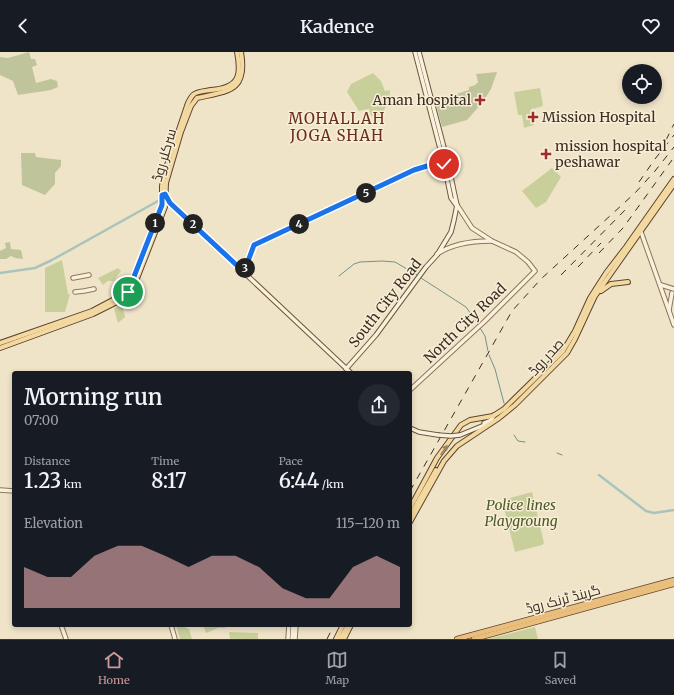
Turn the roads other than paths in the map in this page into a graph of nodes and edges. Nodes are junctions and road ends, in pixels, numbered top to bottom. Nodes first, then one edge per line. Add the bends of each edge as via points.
1 (237, 52) edge
2 (241, 52) edge
3 (415, 52) edge
4 (419, 52) edge
5 (224, 91) junction
6 (446, 163) junction
7 (674, 179) edge
8 (674, 184) edge
9 (164, 195) junction
10 (457, 205) junction
11 (641, 232) junction
12 (492, 241) junction
13 (437, 255) junction
14 (244, 272) junction
15 (89, 275) dead end
16 (73, 278) dead end
17 (628, 282) dead end
18 (661, 285) junction
19 (94, 288) dead end
20 (674, 291) edge
21 (76, 292) dead end
22 (128, 294) junction
23 (664, 295) junction
24 (596, 296) junction
25 (669, 311) junction
26 (674, 325) edge
27 (0, 343) edge
28 (0, 348) edge
29 (346, 369) junction
30 (348, 371) edge
31 (412, 388) edge
32 (494, 415) junction
33 (499, 418) junction
34 (412, 429) edge
35 (460, 434) junction
36 (444, 461) junction
37 (0, 490) edge
38 (12, 491) edge
39 (412, 504) edge
40 (412, 512) edge
41 (412, 518) edge
42 (674, 580) edge
43 (674, 584) edge
44 (62, 627) edge
45 (172, 627) edge
46 (289, 627) edge
47 (293, 627) edge
48 (296, 627) edge
49 (342, 627) edge
50 (347, 627) edge
51 (351, 627) edge
52 (351, 627) edge
53 (66, 639) edge
54 (175, 639) edge
55 (288, 639) edge
56 (294, 639) edge
57 (336, 639) edge
58 (340, 639) edge
59 (344, 639) edge
60 (347, 639) edge
61 (457, 639) edge
62 (474, 639) edge

1 - 5 main road via 239,72 236,80
2 - 5 main road, سرکلر روڈ via 241,76 236,86
3 - 6 main road
4 - 6 main road
5 - 9 main road, سرکلر روڈ via 197,98 191,106 167,172
6 - 10 main road via 451,198
6 - 14 main road via 414,170 254,245
7 - 32 main road, صدر روڈ via 606,273 563,351 513,401
8 - 11 main road, صدر روڈ
9 - 14 main road
9 - 22 main road, سرکلر روڈ via 164,205 138,276
10 - 12 main road via 472,228
10 - 13 main road via 451,232
11 - 18 main road
11 - 24 main road, صدر روڈ
12 - 13 main road, South City Road via 466,243
12 - 31 main road, North City Road via 516,252 535,271
13 - 29 main road, South City Road via 376,335
14 - 29 main road
15 - 16 main road
17 - 24 main road via 611,284
18 - 20 main road
18 - 23 main road
19 - 21 main road
20 - 23 main road
20 - 25 main road
22 - 27 main road via 92,311
22 - 28 main road via 93,314
23 - 25 main road
24 - 33 main road, صدر روڈ via 567,352
25 - 26 main road
29 - 30 main road
32 - 35 main road via 491,420
39 -> 32 main road, صدر روڈ via 438,458 461,425 470,420
33 - 35 main road
33 - 36 main road, صدر روڈ via 457,446
34 - 35 main road, bridge via 426,434
36 - 40 main road
36 - 41 main road, صدر روڈ
37 - 38 main road
42 - 61 highway, گرینڈ ٹرنک روڈ
43 - 62 highway, گرینڈ ٹرنک روڈ
44 - 53 main road
45 - 54 main road
46 - 55 main road
47 - 56 main road
48 - 56 main road
49 - 57 main road
50 - 58 main road
51 - 59 main road
52 - 60 main road

